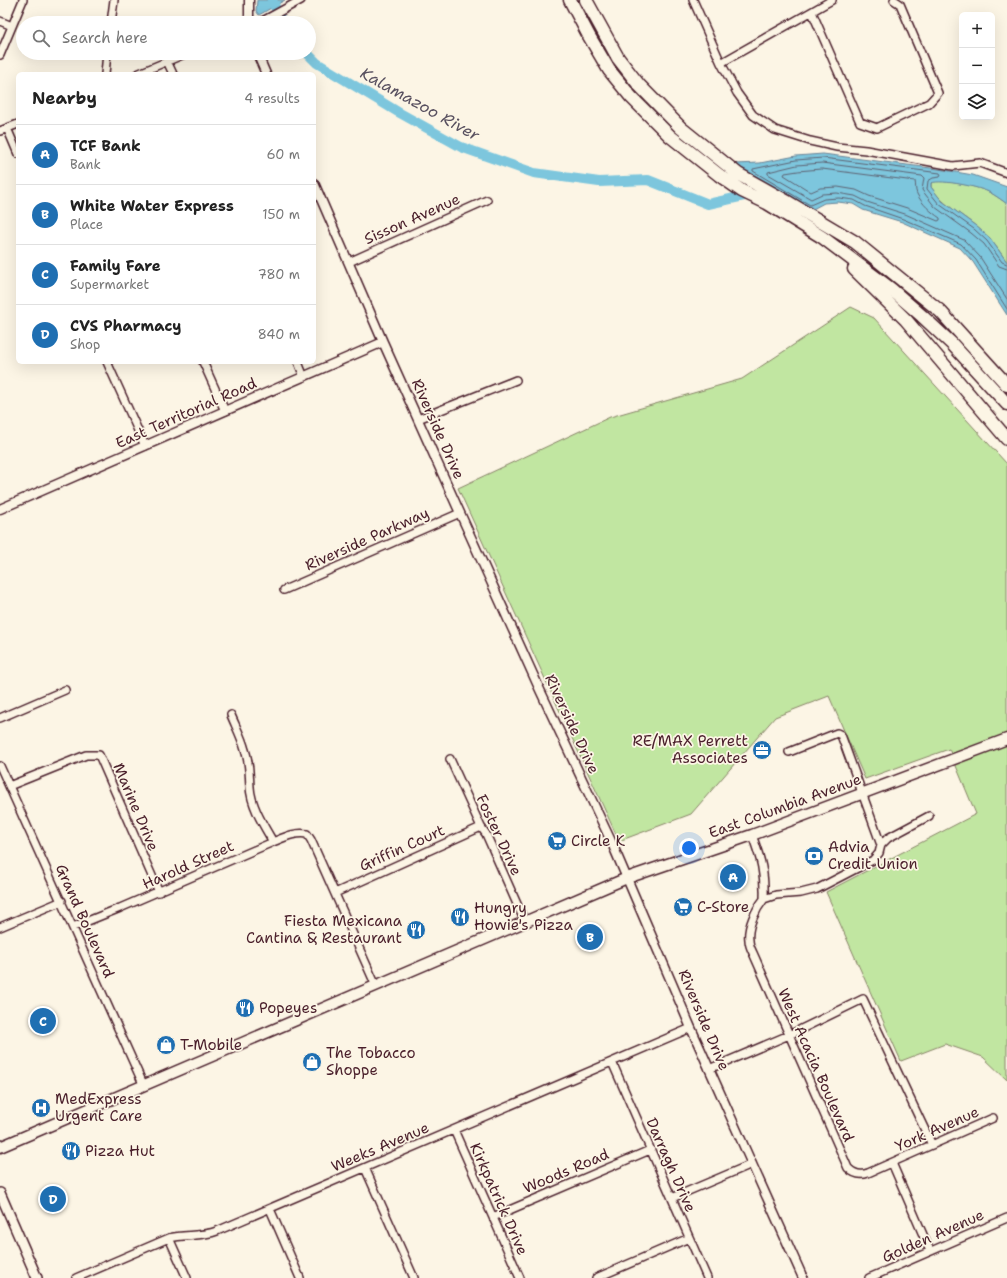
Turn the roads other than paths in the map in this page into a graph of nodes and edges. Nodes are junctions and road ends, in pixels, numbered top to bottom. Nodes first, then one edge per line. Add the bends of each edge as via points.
1 (23, 0) edge
2 (114, 0) edge
3 (249, 0) edge
4 (570, 0) edge
5 (586, 0) edge
6 (693, 0) edge
7 (832, 0) edge
8 (894, 0) edge
9 (299, 1) edge
10 (812, 12) junction
11 (16, 16) edge
12 (112, 16) edge
13 (249, 16) edge
14 (272, 16) edge
15 (16, 17) edge
16 (0, 21) edge
17 (12, 26) junction
18 (0, 55) edge
19 (106, 60) edge
20 (260, 60) edge
21 (167, 61) joint
22 (721, 64) junction
23 (105, 72) edge
24 (142, 72) edge
25 (172, 72) edge
26 (265, 72) edge
27 (16, 125) edge
28 (3, 130) edge
29 (16, 151) edge
30 (1007, 173) edge
31 (316, 190) edge
32 (487, 200) dead end
33 (822, 238) junction
34 (349, 262) junction
35 (960, 334) junction
36 (383, 342) junction
37 (108, 364) edge
38 (204, 364) edge
39 (299, 364) edge
40 (1007, 376) edge
41 (304, 377) junction
42 (516, 380) dead end
43 (1007, 384) edge
44 (1007, 404) edge
45 (225, 411) junction
46 (418, 419) junction
47 (1007, 439) edge
48 (145, 446) junction
49 (0, 509) edge
50 (460, 513) junction
51 (284, 590) dead end
52 (65, 690) dead end
53 (231, 715) dead end
54 (0, 718) edge
55 (1007, 739) edge
56 (789, 752) dead end
57 (450, 759) dead end
58 (0, 766) edge
59 (9, 786) junction
60 (862, 794) junction
61 (929, 816) dead end
62 (480, 827) junction
63 (752, 835) junction
64 (273, 842) junction
65 (881, 845) junction
66 (627, 878) junction
67 (159, 892) junction
68 (335, 893) junction
69 (764, 899) junction
70 (62, 901) junction
71 (525, 922) junction
72 (0, 927) edge
73 (73, 927) junction
74 (376, 986) junction
75 (691, 1028) junction
76 (789, 1035) junction
77 (612, 1062) junction
78 (710, 1069) junction
79 (144, 1086) junction
80 (993, 1118) dead end
81 (454, 1130) junction
82 (932, 1145) junction
83 (0, 1147) edge
84 (650, 1150) junction
85 (892, 1162) junction
86 (752, 1164) junction
87 (365, 1168) junction
88 (0, 1193) edge
89 (672, 1198) junction
90 (3, 1207) edge
91 (270, 1208) junction
92 (493, 1217) junction
93 (1007, 1218) edge
94 (169, 1238) junction
95 (689, 1238) junction
96 (930, 1251) junction
97 (37, 1278) edge
98 (76, 1278) edge
99 (187, 1278) edge
100 (300, 1278) edge
101 (414, 1278) edge
102 (520, 1278) edge
103 (596, 1278) edge
104 (707, 1278) edge
105 (803, 1278) edge
106 (869, 1278) edge

1 - 11 street
2 - 12 street
3 - 13 street
4 - 33 highway via 609,70 631,97 670,136 718,175
5 - 35 highway via 618,58 639,86 681,128 748,181 855,242 940,311
6 - 22 street
7 - 10 street
8 - 10 street via 900,4 938,93 929,103 877,128 860,122
9 - 14 street
10 - 22 street
15 - 17 street
16 - 17 street
17 - 18 street
19 - 23 street
20 - 26 street
21 - 24 street
21 - 25 street
22 - 30 street via 753,115 775,130 837,147 953,166 980,163
27 - 28 street
28 - 29 street
31 - 34 street, Riverside Drive
32 - 34 street, Sisson Avenue
33 - 44 highway via 891,289 922,316 952,344
33 - 47 highway via 906,320
34 - 36 street, Riverside Drive
35 - 40 highway
35 - 43 highway
36 - 41 street, East Territorial Road
36 - 46 street, Riverside Drive
37 - 48 street
38 - 45 street
39 - 41 street
41 - 45 street, East Territorial Road
42 - 46 street
45 - 48 street, East Territorial Road
46 - 50 street, Riverside Drive
48 - 49 street, East Territorial Road
50 - 51 street, Riverside Parkway
50 - 66 street, Riverside Drive
52 - 54 street
53 - 64 street via 246,750 252,796
55 - 60 main road, East Columbia Avenue
56 - 60 street via 837,733 841,735
57 - 62 street, Foster Drive
58 - 59 street, Grand Boulevard
59 - 67 street, Marine Drive via 86,755 99,755
59 - 70 street, Grand Boulevard
60 - 63 main road, East Columbia Avenue
60 - 65 street
61 - 65 street via 894,834
62 - 68 street, Griffin Court
62 - 71 street, Foster Drive via 486,834
63 - 66 main road, East Columbia Avenue
63 - 69 street, West Acacia Boulevard via 762,864 765,880
64 - 67 street, Harold Street
64 - 68 street, Harold Street via 292,834 307,834
65 - 69 street via 873,860 817,889
66 - 71 main road, East Columbia Avenue
66 - 75 street, Riverside Drive
67 - 73 street, Harold Street
68 - 74 street
69 - 76 street, West Acacia Boulevard via 750,926 749,940
70 - 72 street
70 - 73 street, Grand Boulevard
71 - 74 main road, East Columbia Avenue
73 - 79 street, Grand Boulevard
74 - 79 main road, East Columbia Avenue
75 - 77 street, Weeks Avenue
75 - 78 street, Riverside Drive
76 - 78 street
76 - 82 street via 863,999
76 - 85 street, West Acacia Boulevard via 848,1168 857,1174 864,1174
77 - 81 street, Weeks Avenue
77 - 84 street, Darragh Drive
78 - 86 street, Riverside Drive
79 - 83 main road, East Columbia Avenue
80 - 82 street, York Avenue
81 - 87 street, Weeks Avenue
81 - 92 street, Kirkpatrick Drive
82 - 85 street, York Avenue
84 - 89 street, Darragh Drive
84 - 92 street, Woods Road
85 - 96 street
86 - 89 street
86 - 105 street, Riverside Drive
87 - 91 street, Weeks Avenue
87 - 101 street
88 - 90 main road
89 - 95 street, Darragh Drive
90 - 97 main road
91 - 94 street, Weeks Avenue via 209,1234
91 - 100 street
92 - 102 street, Kirkpatrick Drive
93 - 96 street, Golden Avenue
94 - 98 street, Weeks Avenue
94 - 99 street
95 - 103 street
95 - 104 street, Darragh Drive
96 - 106 street, Golden Avenue

